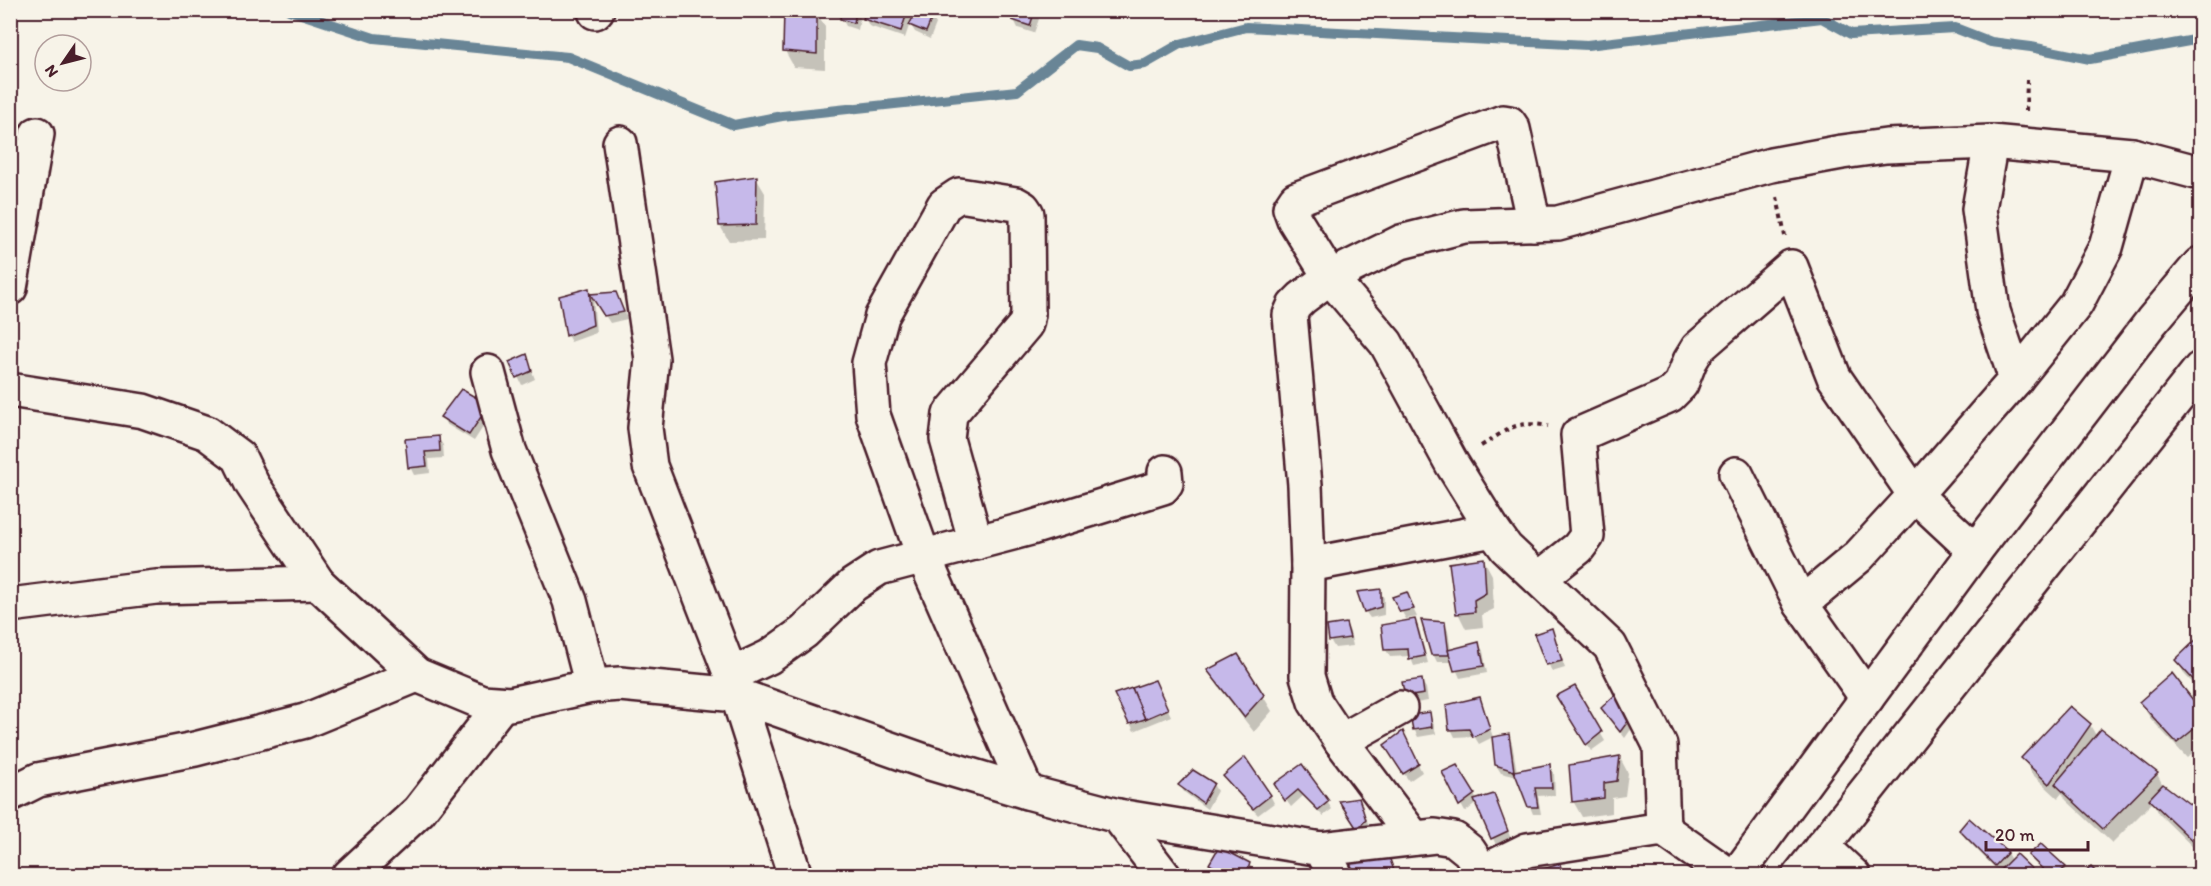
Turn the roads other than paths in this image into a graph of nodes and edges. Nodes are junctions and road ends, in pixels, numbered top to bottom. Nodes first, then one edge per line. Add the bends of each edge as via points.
1 (37, 134) dead end
2 (1991, 142) junction
3 (620, 143) dead end
4 (2132, 155) junction
5 (2200, 172) edge
6 (1534, 224) junction
7 (2200, 264) edge
8 (1330, 277) junction
9 (10, 288) edge
10 (2200, 369) edge
11 (488, 372) dead end
12 (2016, 379) junction
13 (10, 390) edge
14 (1165, 472) dead end
15 (1736, 474) dead end
16 (1915, 495) junction
17 (1492, 530) junction
18 (976, 543) junction
19 (1975, 551) junction
20 (923, 555) junction
21 (1308, 565) junction
22 (1540, 578) junction
23 (318, 582) junction
24 (1801, 604) junction
25 (10, 605) edge
26 (417, 675) junction
27 (734, 685) junction
28 (592, 686) junction
29 (1867, 698) junction
30 (502, 704) junction
31 (1400, 708) dead end
32 (1341, 741) junction
33 (1027, 792) junction
34 (10, 794) edge
35 (1118, 816) junction
36 (1663, 829) junction
37 (1414, 838) junction
38 (1822, 846) junction
39 (1329, 862) edge
40 (1478, 873) edge
41 (349, 876) edge
42 (795, 876) edge
43 (1164, 876) edge
44 (1730, 876) edge
45 (1736, 876) edge
46 (1799, 876) edge
47 (1854, 876) edge

1 - 9 street
2 - 4 street
2 - 6 street via 1886,146 1842,152 1771,165 1558,223
2 - 12 street via 1978,209 1993,311
3 - 27 street via 652,359 645,428 650,466
4 - 5 street
4 - 12 street via 2106,247 2076,303
6 - 8 street via 1464,226 1401,242
6 - 8 street via 1513,129 1503,122 1296,199 1290,207 1294,219
7 - 19 street
8 - 17 street via 1386,343
8 - 21 street via 1302,298 1290,315
10 - 38 street
11 - 28 street via 509,450 570,601
12 - 16 street
13 - 23 street via 142,411 207,433 239,457 252,484
14 - 18 street via 1163,487
15 - 24 street
16 - 19 street
16 - 22 street via 1834,377 1791,267 1698,348 1681,384 1670,395 1578,435 1587,536 1578,549
16 - 24 street via 1859,556
17 - 21 street
17 - 22 street
18 - 20 street
18 - 20 street via 947,439 950,414 1026,324 1028,214 1016,204 959,195 944,205 882,316 869,363 873,415
19 - 29 street
20 - 27 street via 879,568 853,585 804,632
20 - 33 street
21 - 32 street via 1307,676 1315,702
22 - 36 street via 1610,646 1660,745
23 - 25 street via 156,587
23 - 26 street
24 - 29 street
26 - 30 street via 482,702
26 - 34 street via 305,721 195,749 38,780
27 - 28 street
27 - 33 street via 930,763
27 - 42 street
28 - 30 street
29 - 45 street
30 - 41 street via 419,811
31 - 32 street
32 - 37 street
33 - 35 street
35 - 39 street
35 - 43 street
36 - 40 street via 1527,850
36 - 44 street
37 - 39 street
37 - 40 street via 1454,839 1469,851
38 - 46 street
38 - 47 street

